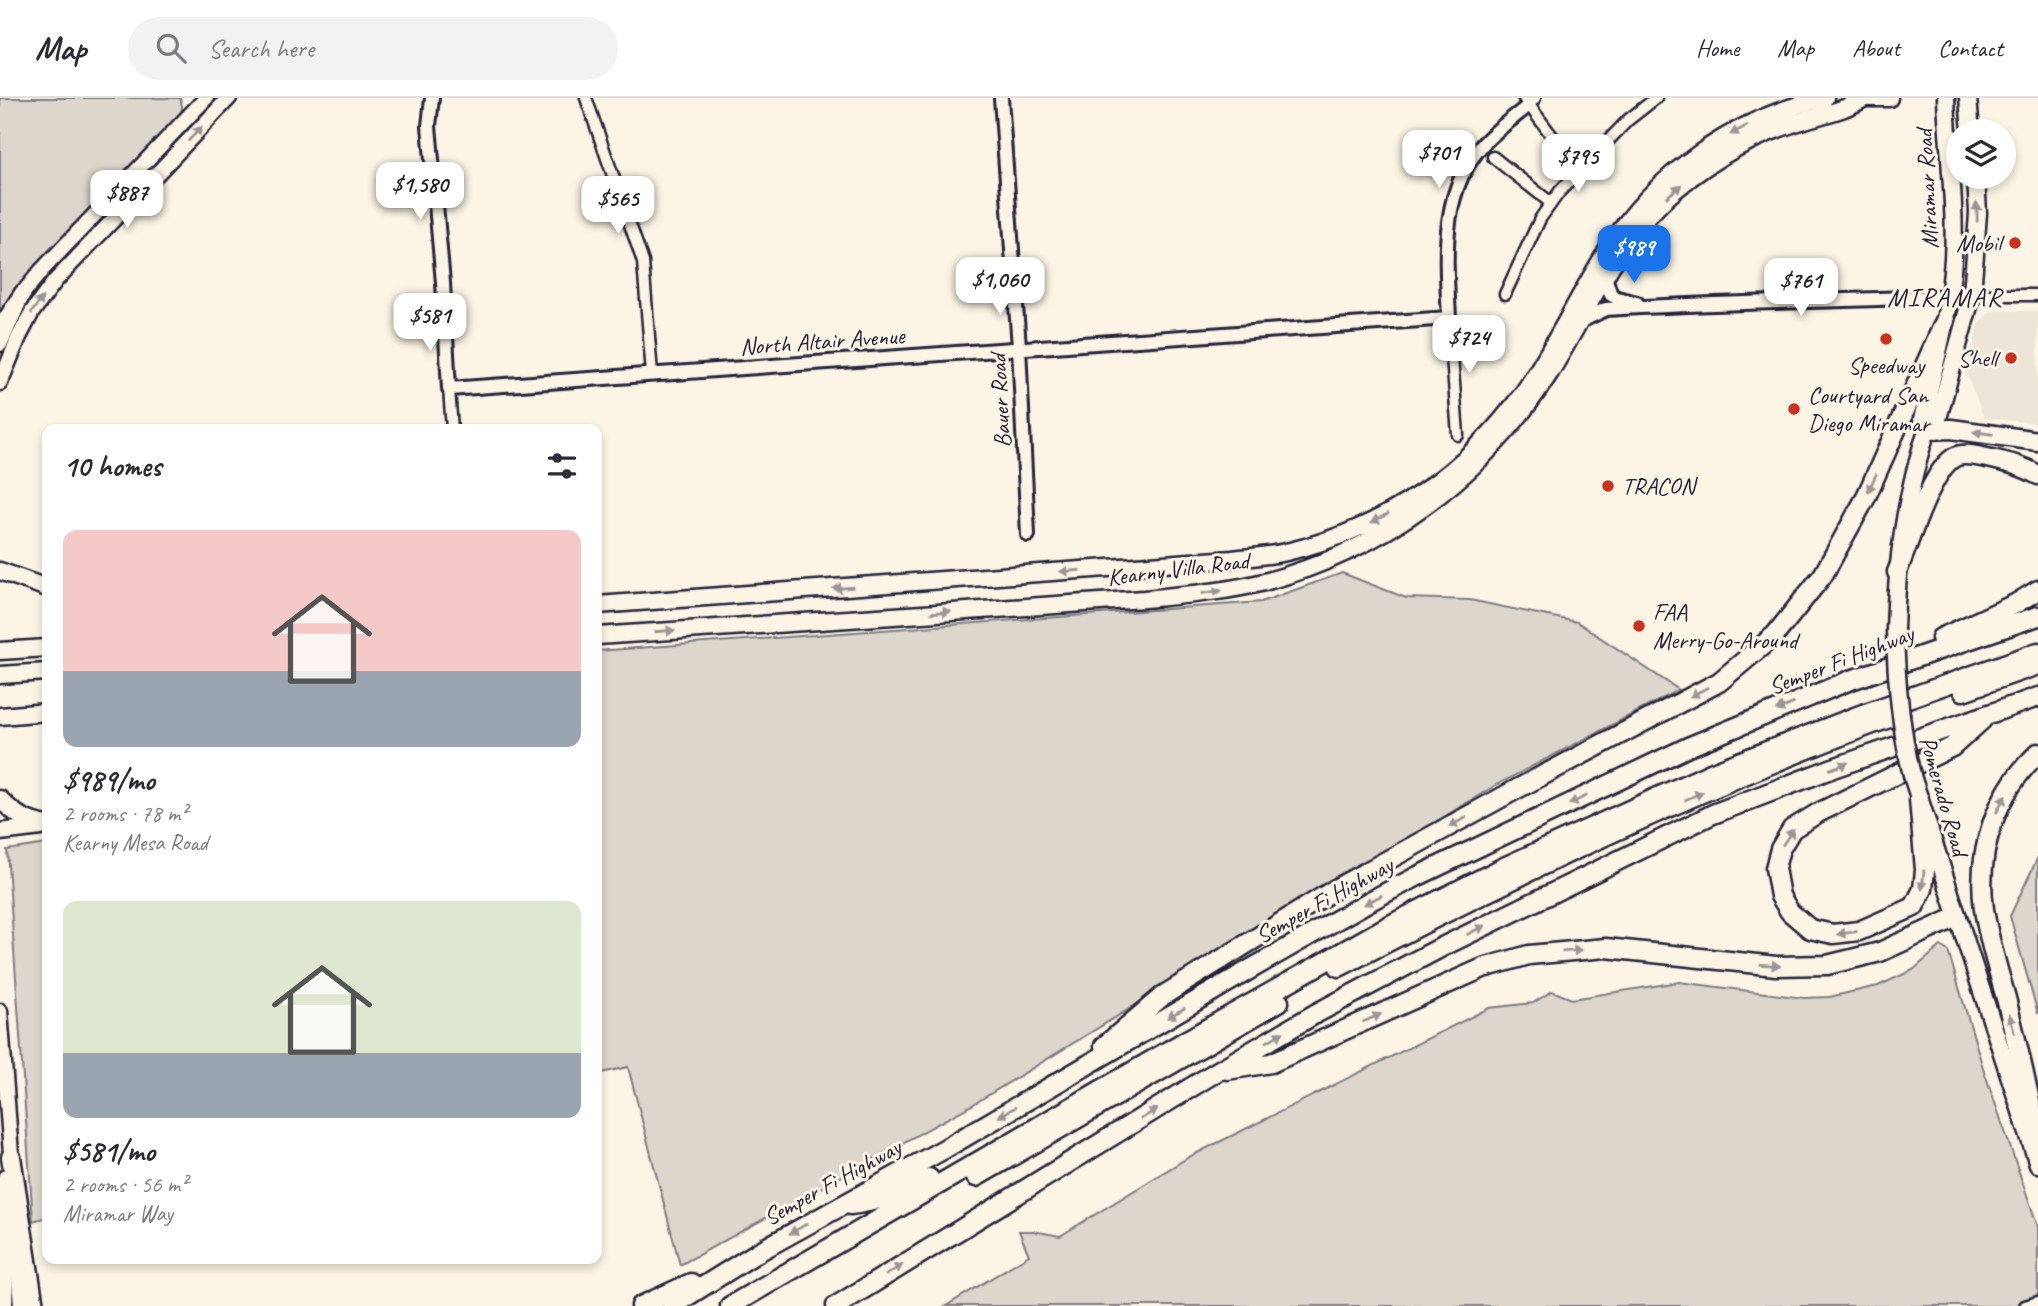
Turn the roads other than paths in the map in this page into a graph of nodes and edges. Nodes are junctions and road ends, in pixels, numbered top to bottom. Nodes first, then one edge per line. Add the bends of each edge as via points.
1 (206, 98) edge
2 (229, 98) edge
3 (426, 98) edge
4 (432, 98) edge
5 (586, 98) edge
6 (1001, 98) edge
7 (1656, 98) edge
8 (1825, 98) edge
9 (1889, 98) edge
10 (1946, 98) edge
11 (1968, 98) edge
12 (1860, 99) edge
13 (1530, 100) edge
14 (1970, 119) edge
15 (429, 126) junction
16 (1493, 157) dead end
17 (1586, 164) junction
18 (1977, 189) edge
19 (1551, 203) junction
20 (1610, 268) junction
21 (23, 293) junction
22 (1505, 294) dead end
23 (1972, 295) junction
24 (2038, 295) edge
25 (1949, 297) junction
26 (1651, 306) junction
27 (1449, 318) junction
28 (1945, 321) junction
29 (1578, 322) junction
30 (0, 328) edge
31 (0, 344) edge
32 (1019, 347) junction
33 (652, 374) junction
34 (0, 383) edge
35 (449, 389) junction
36 (452, 424) edge
37 (1927, 430) junction
38 (1458, 435) dead end
39 (2038, 441) edge
40 (2038, 475) edge
41 (1028, 535) dead end
42 (3, 571) edge
43 (1898, 572) junction
44 (42, 586) edge
45 (2038, 590) edge
46 (602, 606) edge
47 (2038, 616) edge
48 (602, 636) edge
49 (42, 648) edge
50 (0, 651) edge
51 (2038, 652) edge
52 (2038, 665) edge
53 (42, 672) edge
54 (0, 675) edge
55 (1849, 681) junction
56 (2038, 697) edge
57 (42, 712) edge
58 (1989, 713) junction
59 (0, 716) edge
60 (2038, 753) edge
61 (0, 799) edge
62 (1919, 799) junction
63 (42, 825) edge
64 (42, 827) edge
65 (0, 834) edge
66 (42, 838) edge
67 (1957, 917) junction
68 (0, 1011) edge
69 (1216, 1072) junction
70 (1066, 1077) junction
71 (2038, 1139) edge
72 (1009, 1143) junction
73 (11, 1157) junction
74 (2038, 1164) edge
75 (838, 1206) junction
76 (758, 1252) junction
77 (2038, 1303) edge
78 (3, 1306) edge
79 (21, 1306) edge
80 (34, 1306) edge
81 (641, 1306) edge
82 (672, 1306) edge
83 (730, 1306) edge
84 (751, 1306) edge
85 (836, 1306) edge
86 (2025, 1306) edge

1 - 21 main road
34 -> 2 main road via 32,312 55,281
3 - 15 street
4 - 15 street
5 - 33 street via 643,262
6 - 32 street, Bauer Road
7 - 17 street
8 -> 46 main road, Kearny Villa Road via 1734,131 1665,181 1617,235 1525,389 1500,421 1428,489 1356,529 1288,552 1232,559
9 - 12 main road, Kearny Villa Road
10 - 25 main road, Miramar Road via 1953,210
11 - 14 main road, Miramar Road
20 -> 12 main road, Kearny Villa Road via 1647,217 1708,165 1765,133 1848,108
13 - 17 street via 1552,136
13 - 27 street via 1484,143 1456,190 1447,237
15 - 35 street
16 - 19 street
17 - 19 street
23 -> 18 main road, Miramar Road
19 - 22 street
20 - 26 street via 1606,280 1611,295
20 - 29 main road, Kearny Villa Road
21 - 30 main road
21 - 31 main road
23 - 24 street
23 - 25 street
23 - 37 main road, Miramar Road via 1937,422
25 - 26 street
25 - 28 main road, Miramar Road
26 - 29 street via 1606,309
27 - 32 street, North Altair Avenue
27 - 38 street
28 - 37 main road, Miramar Road via 1922,420
28 -> 70 highway via 1865,499 1824,575 1775,635 1719,682 1337,888 1164,995
48 -> 29 main road, Kearny Villa Road via 1144,599 1207,593 1298,572 1396,525 1467,472 1525,410
32 - 33 street, North Altair Avenue
32 - 41 street, Bauer Road
33 - 35 street, North Altair Avenue
35 - 36 street
39 -> 37 highway
37 - 43 main road, Pomerado Road via 1905,509
40 - 43 highway via 2014,464 1968,455 1954,457 1935,478
42 - 44 main road
43 - 62 main road, Pomerado Road, bridge via 1896,686
45 - 55 highway
47 - 55 highway, Semper Fi Highway
49 - 50 main road
51 - 72 highway via 1713,772 1502,868 1386,927
84 -> 52 highway via 1325,975 1464,902 1728,781
53 - 54 main road
55 -> 70 highway, Semper Fi Highway via 1688,747 1419,876
56 - 58 highway
57 - 59 main road
62 -> 58 highway via 1924,870 1923,889 1914,907 1859,931 1833,934 1810,929 1790,912 1780,896 1775,868 1792,829 1952,747
69 -> 58 highway via 1440,948 1713,814
71 -> 60 highway via 1984,911 1982,882 1986,841 1997,808 2021,769
61 - 63 main road via 19,817
62 - 67 main road, Pomerado Road
64 - 65 main road
65 - 66 main road
69 -> 67 highway via 1271,1063 1482,968 1529,955 1606,948 1776,966 1827,965 1880,952
67 - 74 main road, Pomerado Road
68 - 73 main road
85 -> 69 highway
70 -> 75 highway, Semper Fi Highway
72 - 75 highway via 963,1160 907,1190 869,1203
72 - 83 highway
73 - 78 highway via 5,1185
73 - 79 main road
73 - 80 highway
75 -> 76 highway, Semper Fi Highway
76 - 81 highway
76 - 82 highway, Semper Fi Highway
77 - 86 street

